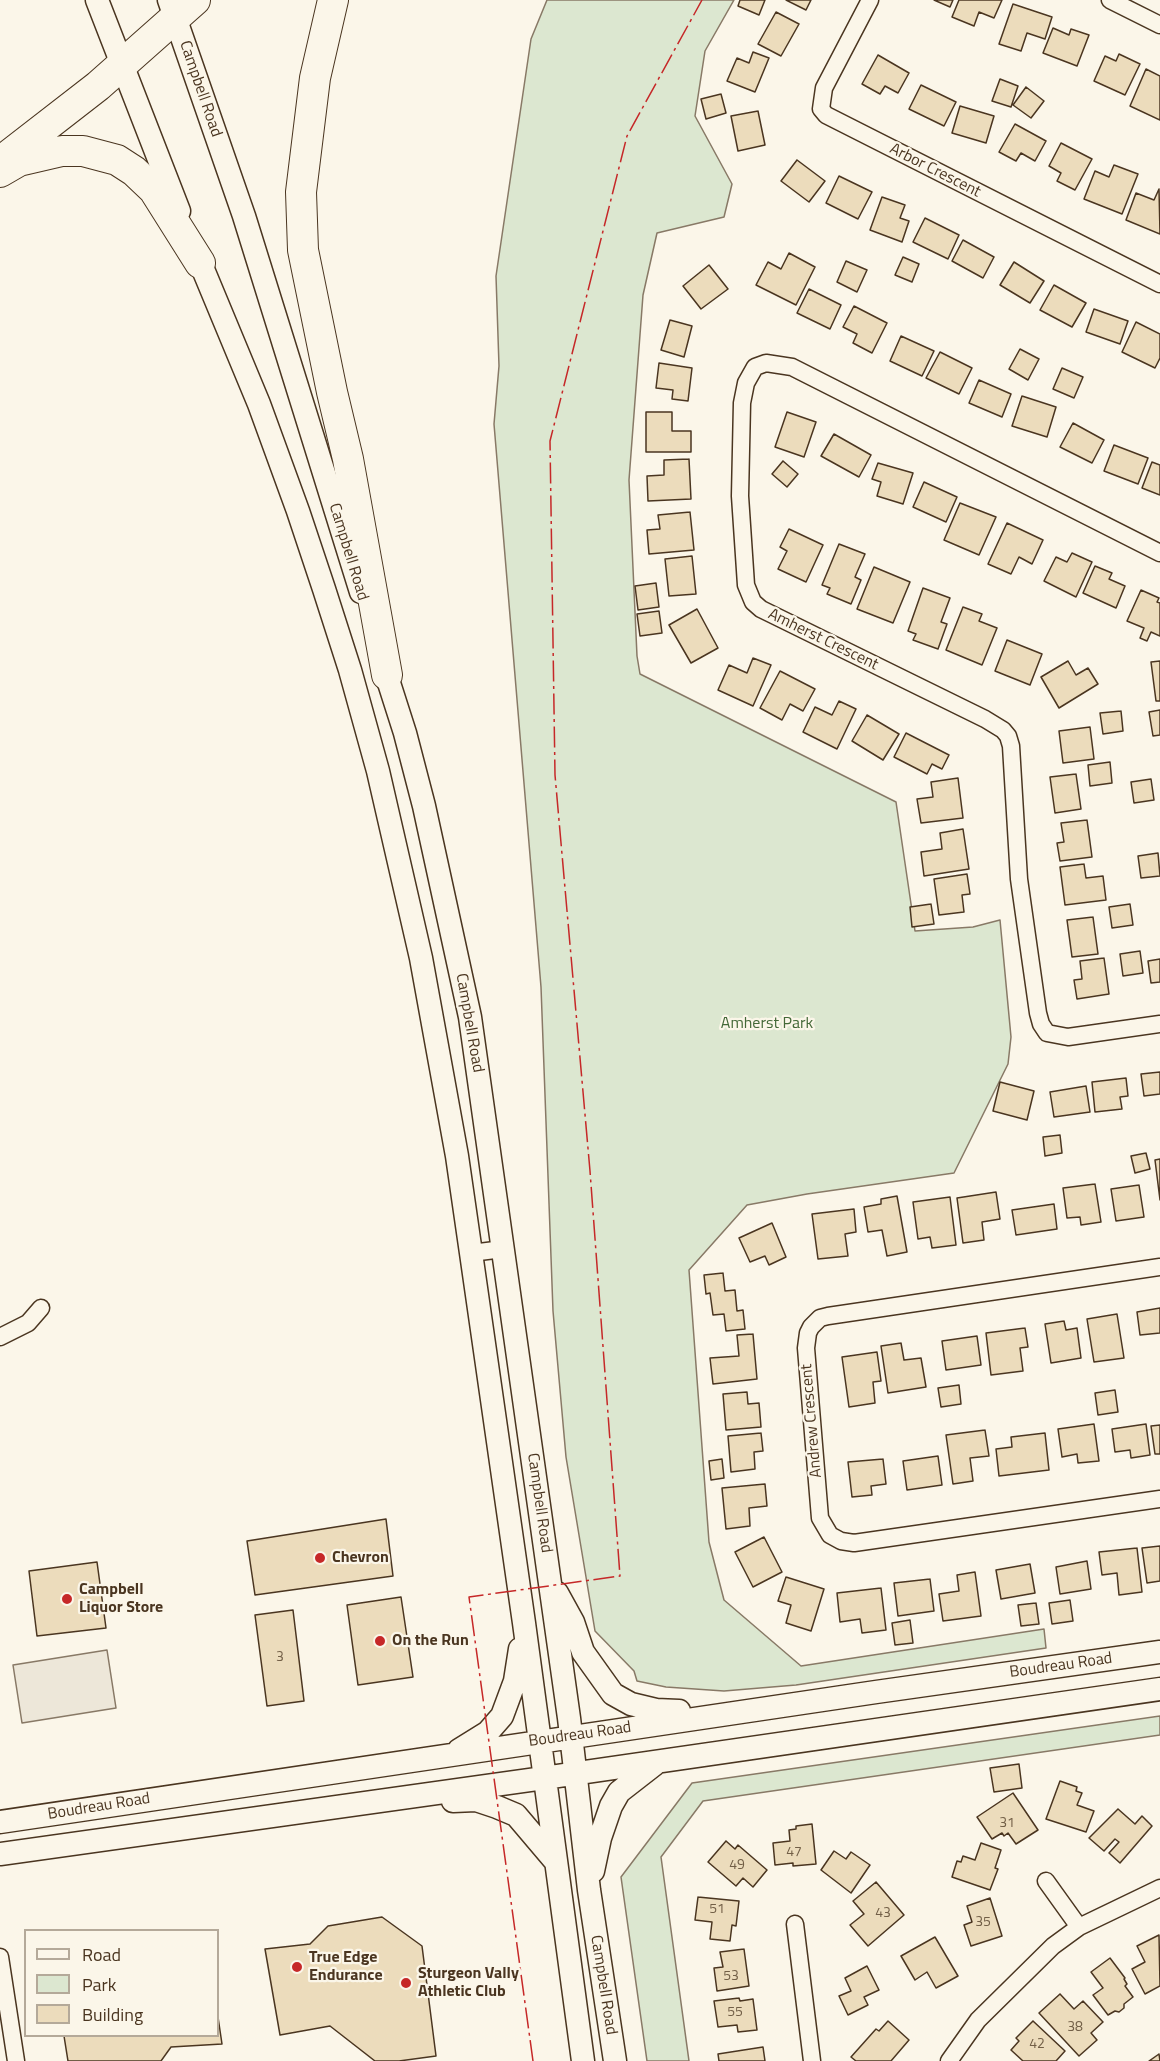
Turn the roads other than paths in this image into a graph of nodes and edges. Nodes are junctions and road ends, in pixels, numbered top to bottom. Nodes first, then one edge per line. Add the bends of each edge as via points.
1 (97, 0) edge
2 (333, 0) edge
3 (870, 0) edge
4 (1110, 0) edge
5 (180, 6) edge
6 (1160, 26) edge
7 (120, 64) junction
8 (0, 162) edge
9 (0, 172) edge
10 (200, 263) junction
11 (1160, 284) edge
12 (1160, 553) edge
13 (387, 675) junction
14 (1160, 1024) edge
15 (503, 1249) junction
16 (471, 1253) junction
17 (1160, 1267) edge
18 (41, 1308) dead end
19 (0, 1337) edge
20 (1160, 1498) edge
21 (550, 1579) junction
22 (524, 1623) junction
23 (1160, 1652) edge
24 (1160, 1689) edge
25 (726, 1714) junction
26 (571, 1737) junction
27 (539, 1741) junction
28 (449, 1756) junction
29 (660, 1761) junction
30 (575, 1774) junction
31 (544, 1779) junction
32 (374, 1802) junction
33 (0, 1822) edge
34 (0, 1854) edge
35 (555, 1861) junction
36 (1046, 1881) dead end
37 (1160, 1888) edge
38 (589, 1890) junction
39 (795, 1924) dead end
40 (1079, 1927) junction
41 (0, 1957) edge
42 (16, 2061) edge
43 (583, 2061) edge
44 (615, 2061) edge
45 (812, 2061) edge
46 (949, 2061) edge

1 - 7 main road, Campbell Road
2 - 13 highway via 315,78 301,192 303,250 348,459
3 - 11 street, Arbor Crescent via 824,88 821,109 826,115
4 - 6 street
5 - 7 highway
5 - 13 main road, Campbell Road
7 - 8 highway via 98,86
7 - 10 main road, Campbell Road
9 - 10 highway via 19,161 62,151 117,160 154,190
10 - 16 main road, Campbell Road via 259,404 298,511 375,760 421,958
12 - 14 street, Amherst Crescent via 792,367 766,363 754,367 746,383 740,496 746,585 753,602 760,609 1003,730 1011,746 1019,879 1041,1024 1047,1033 1068,1037
13 - 15 main road, Campbell Road via 424,806 470,1017
15 - 16 street
15 - 21 main road, Campbell Road
16 - 22 main road, Campbell Road
17 - 20 street, Andrew Crescent via 828,1316 811,1327 806,1347 819,1511 826,1530 841,1541 854,1543
18 - 19 street via 28,1323
21 - 25 main road via 573,1622 583,1652 613,1694 631,1704 656,1710
21 - 26 main road, Campbell Road
22 - 27 main road, Campbell Road
22 - 28 main road via 515,1681 502,1716 488,1732
23 - 25 main road, Boudreau Road
24 - 29 main road, Boudreau Road
25 - 26 main road, Boudreau Road
26 - 27 main road, Boudreau Road
26 - 30 main road, Campbell Road
27 - 28 main road, Boudreau Road
27 - 31 main road, Campbell Road
28 - 33 main road, Boudreau Road
29 - 30 main road, Boudreau Road
29 - 38 main road via 619,1792 611,1806
30 - 31 main road, Boudreau Road
30 - 38 main road, Campbell Road
31 - 32 main road, Boudreau Road
31 - 35 main road, Campbell Road
32 - 34 main road, Boudreau Road
32 - 35 main road via 476,1800 516,1815
35 - 43 main road, Campbell Road
36 - 40 street
37 - 40 street
38 - 44 main road, Campbell Road
39 - 45 street
40 - 46 street via 1043,1955 978,2020
41 - 42 street

